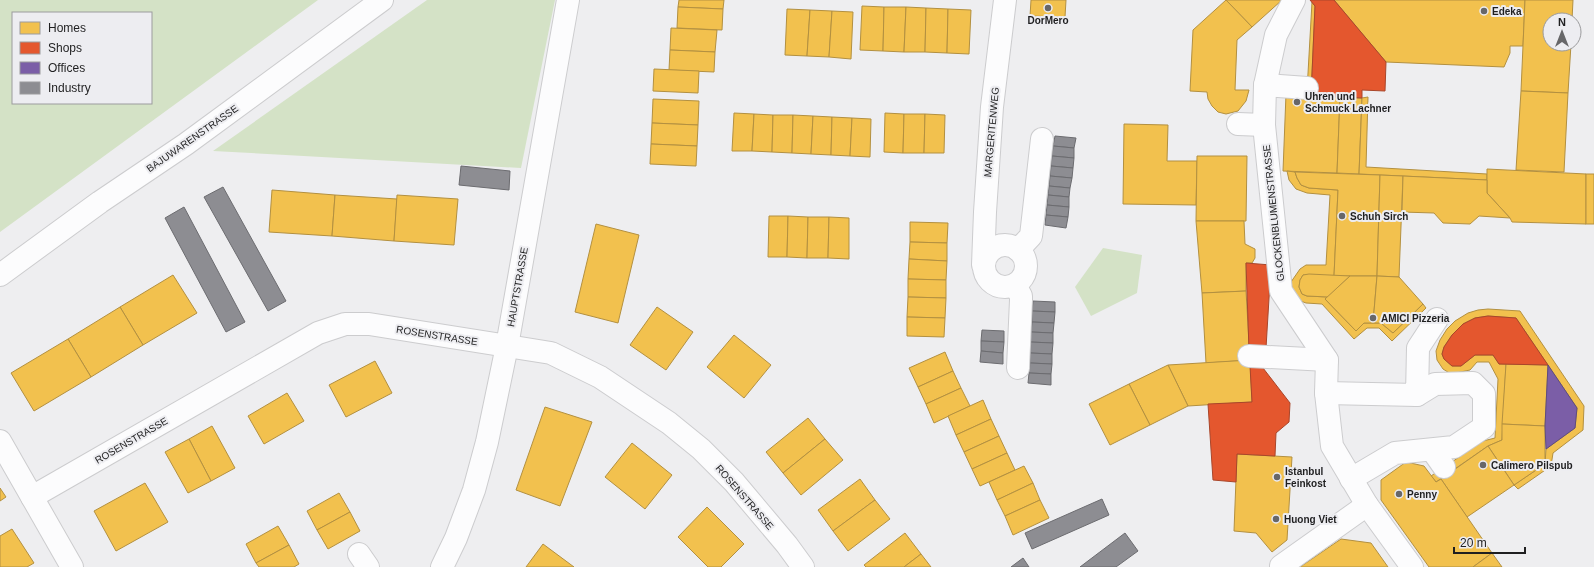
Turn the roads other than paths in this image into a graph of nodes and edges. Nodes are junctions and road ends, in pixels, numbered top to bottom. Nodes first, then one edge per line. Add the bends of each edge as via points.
1 (382, 0) edge
2 (568, 0) edge
3 (1005, 0) edge
4 (1294, 0) edge
5 (1265, 85) junction
6 (1307, 88) dead end
7 (1238, 124) dead end
8 (1264, 125) junction
9 (1042, 139) dead end
10 (1018, 250) junction
11 (984, 265) junction
12 (0, 275) edge
13 (1015, 285) junction
14 (1437, 319) dead end
15 (507, 346) junction
16 (1249, 356) dead end
17 (1327, 360) junction
18 (1018, 368) dead end
19 (1326, 393) junction
20 (1417, 395) junction
21 (0, 441) edge
22 (1351, 479) junction
23 (32, 497) junction
24 (1367, 505) junction
25 (1281, 566) dead end
26 (72, 567) edge
27 (442, 567) edge
28 (803, 567) edge
29 (1412, 567) edge

1 - 12 street, BAJUWARENSTRASSE via 186,144 100,202
2 - 15 street, HAUPTSTRASSE
3 - 11 street, MARGERITENWEG via 992,107
4 - 5 street, GLOCKENBLUMENSTRASSE via 1276,35
5 - 6 street
5 - 8 street, GLOCKENBLUMENSTRASSE
7 - 8 street
8 - 17 street, GLOCKENBLUMENSTRASSE via 1281,291
9 - 10 street via 1031,236
10 - 11 street via 1008,245 994,248 985,258
10 - 13 street via 1024,257 1026,272
11 - 13 street, MARGERITENWEG via 984,272 991,283 1004,288
13 - 18 street via 1021,296
14 - 20 street via 1418,348
15 - 23 street, ROSENSTRASSE via 370,324 345,324 318,334 280,354
15 - 27 street, HAUPTSTRASSE via 474,490
15 - 28 street, ROSENSTRASSE via 551,353 600,377 669,423 701,449 734,482
16 - 17 street
17 - 19 street
19 - 20 street
19 - 22 street via 1332,446
20 - 22 street via 1435,384 1473,383 1484,394 1484,428 1438,459 1395,453
21 - 23 street
22 - 24 street
23 - 26 street
24 - 25 street
24 - 29 street

